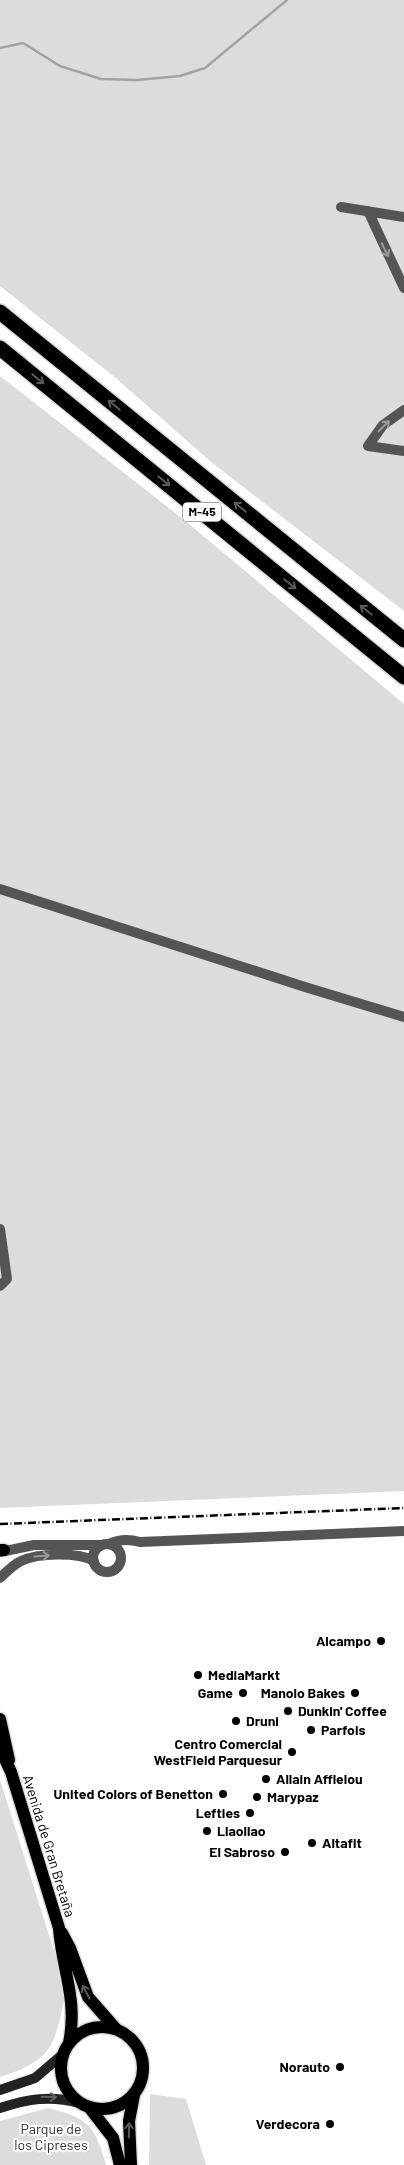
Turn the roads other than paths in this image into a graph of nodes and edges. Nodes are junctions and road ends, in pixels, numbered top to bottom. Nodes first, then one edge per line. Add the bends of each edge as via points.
1 (341, 206) dead end
2 (368, 211) junction
3 (404, 217) edge
4 (404, 288) edge
5 (0, 312) edge
6 (0, 348) edge
7 (404, 410) edge
8 (404, 451) edge
9 (404, 640) edge
10 (404, 677) edge
11 (0, 889) edge
12 (404, 1016) edge
13 (0, 1229) edge
14 (0, 1286) edge
15 (404, 1531) edge
16 (140, 1542) junction
17 (106, 1545) junction
18 (1, 1551) edge
19 (122, 1557) junction
20 (94, 1561) junction
21 (0, 1578) edge
22 (0, 1719) edge
23 (0, 1748) edge
24 (11, 1772) junction
25 (59, 1928) junction
26 (117, 2029) junction
27 (69, 2043) junction
28 (62, 2055) junction
29 (0, 2090) edge
30 (134, 2095) junction
31 (84, 2105) junction
32 (0, 2108) edge
33 (120, 2165) edge
34 (131, 2165) edge

1 - 2 street
2 - 3 street
2 -> 4 street
9 -> 5 highway, M-45
6 -> 10 highway, M-45
8 -> 7 street via 368,446 383,425
11 - 12 street
13 - 14 street via 8,1279
15 - 16 street
16 - 17 street via 116,1541
16 - 19 street
17 - 18 street via 34,1545
17 - 19 street via 118,1549
17 - 20 street via 95,1552
19 - 20 street via 118,1568 110,1572 101,1571
21 -> 20 street via 19,1562 35,1557 80,1555
22 - 24 main road, Avenida de Gran Bretaña
23 - 24 main road, Avenida de Gran Bretaña
24 - 25 main road, Avenida de Gran Bretaña
26 -> 25 main road, Avenida de Gran Bretaña via 88,1997
25 - 27 main road, Avenida de Gran Bretaña via 73,2011
26 - 27 main road via 93,2028 80,2033
26 - 30 main road via 129,2037 141,2052 143,2070
27 - 28 main road
28 - 29 main road via 34,2078
28 - 31 main road via 62,2080 69,2093
30 - 31 main road via 105,2109
34 -> 30 main road via 128,2130
32 -> 31 main road via 42,2097
31 - 33 main road via 113,2138

